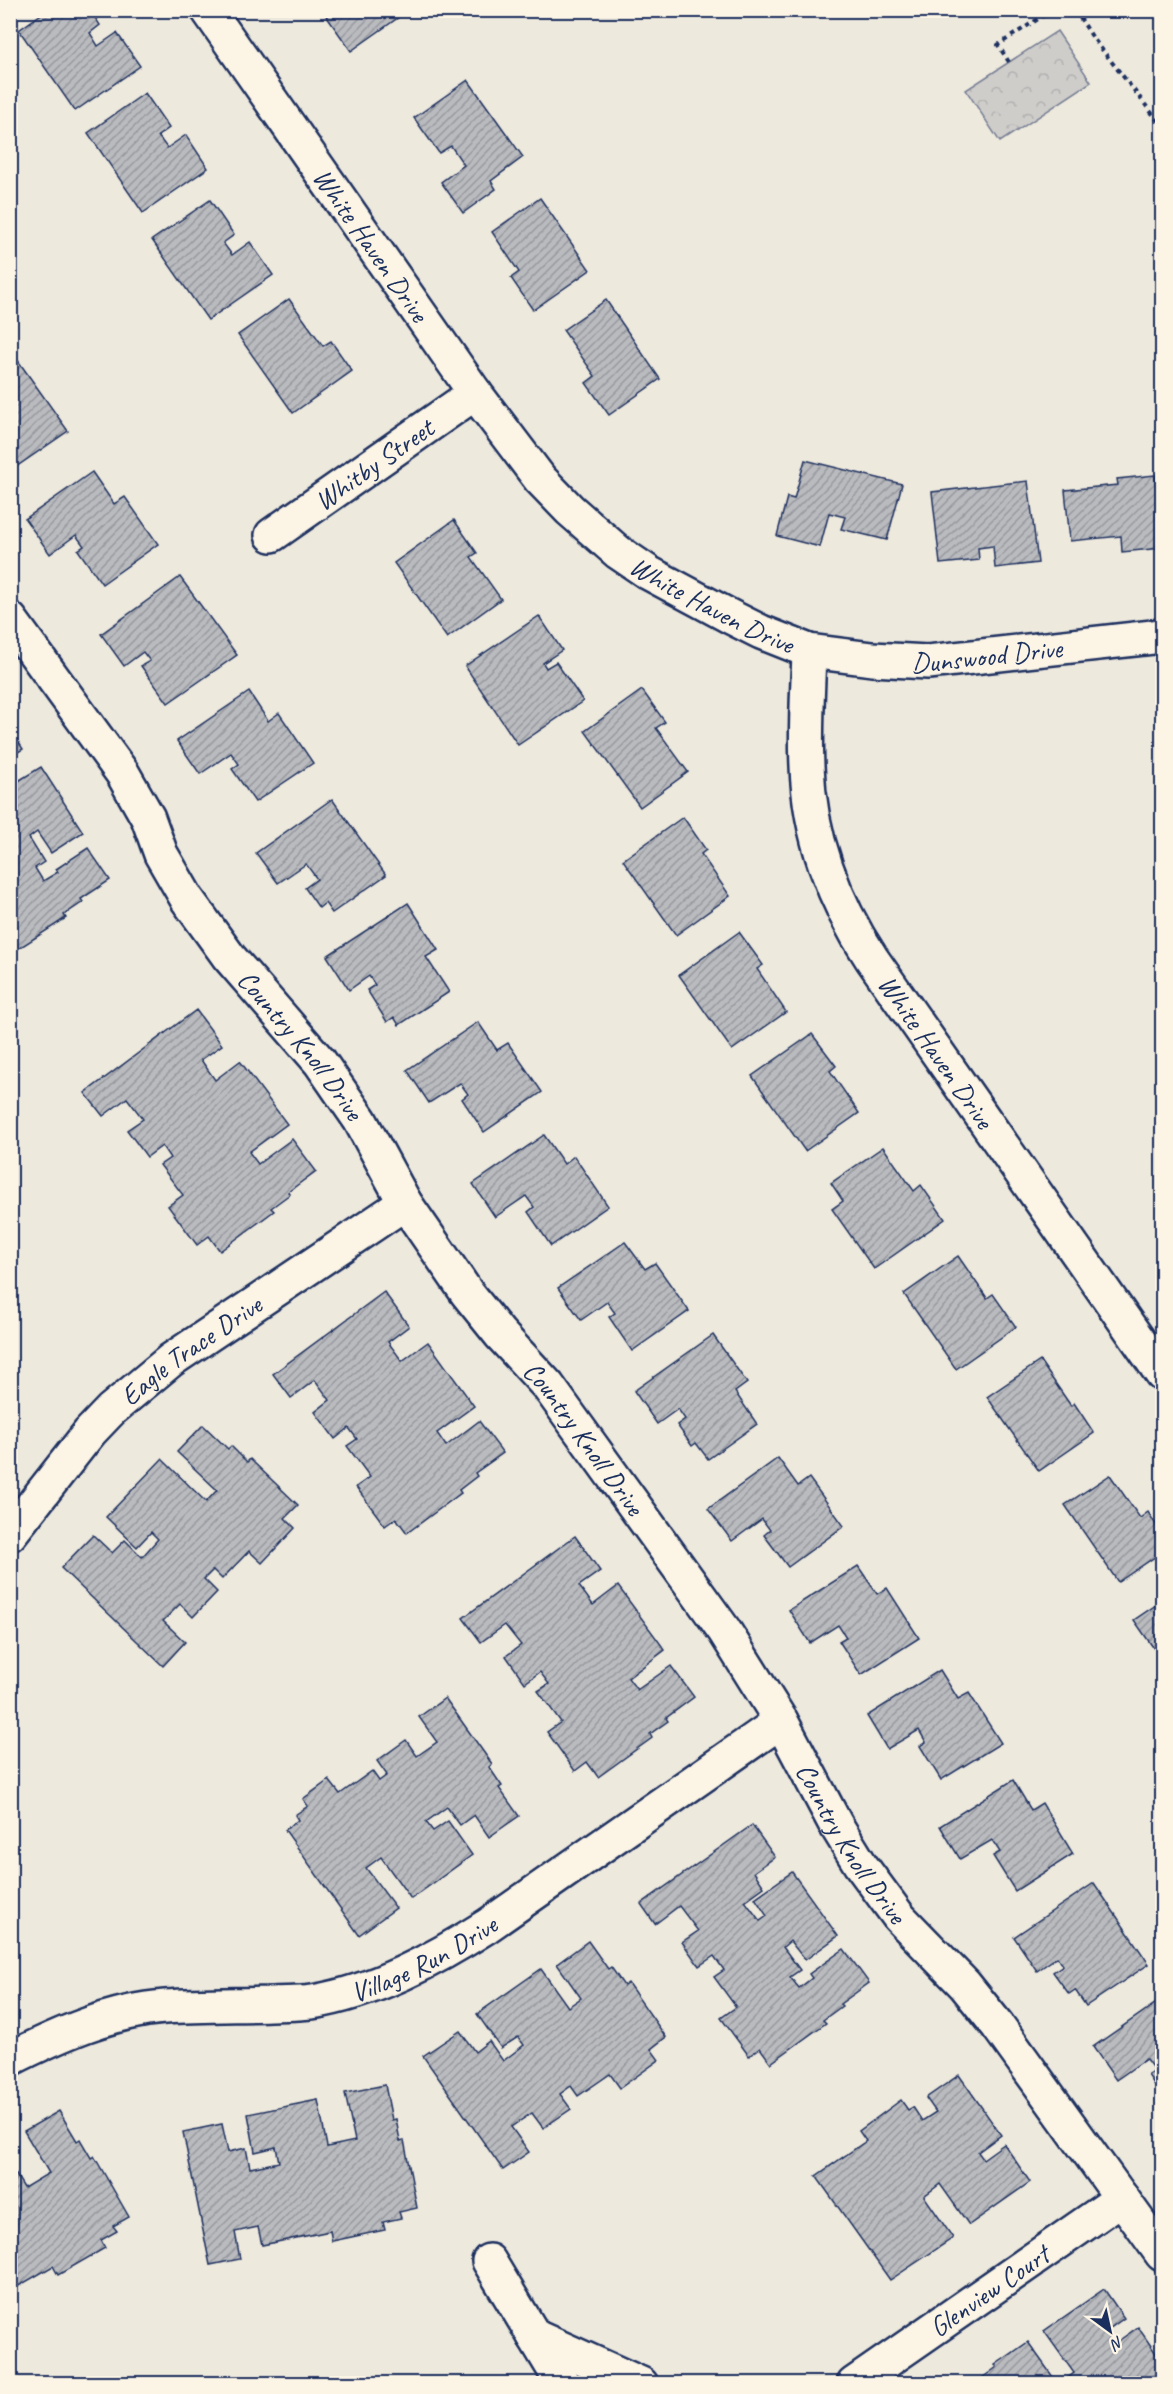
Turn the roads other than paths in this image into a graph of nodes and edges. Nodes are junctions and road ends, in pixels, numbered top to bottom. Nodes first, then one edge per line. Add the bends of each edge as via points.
1 (208, 10) edge
2 (475, 393) junction
3 (272, 535) dead end
4 (10, 619) edge
5 (1162, 636) edge
6 (809, 651) junction
7 (405, 1203) junction
8 (1162, 1374) edge
9 (10, 1534) edge
10 (781, 1721) junction
11 (10, 2060) edge
12 (1122, 2198) junction
13 (1162, 2254) edge
14 (489, 2261) dead end
15 (534, 2336) junction
16 (562, 2384) edge
17 (641, 2384) edge
18 (854, 2384) edge

1 - 2 street, White Haven Drive
2 - 3 street, Whitby Street
2 - 6 street, White Haven Drive via 540,479 618,552 731,617
4 - 7 street, Country Knoll Drive via 123,774 187,899 229,957 320,1062 360,1120
5 - 6 street, Dunswood Drive via 928,662
6 - 8 street, White Haven Drive via 807,767 811,806 840,905 872,959
7 - 9 street, Eagle Trace Drive via 162,1367 90,1432
7 - 10 street, Country Knoll Drive via 467,1293 562,1404 724,1630
10 - 11 street, Village Run Drive via 487,1926 409,1970 311,2002 163,2007 128,2013 93,2023
10 - 12 street, Country Knoll Drive via 860,1864 899,1917 966,1985
12 - 13 street, Country Knoll Drive
12 - 18 street, Glenview Court
14 - 15 street
15 - 16 street
15 - 17 street

